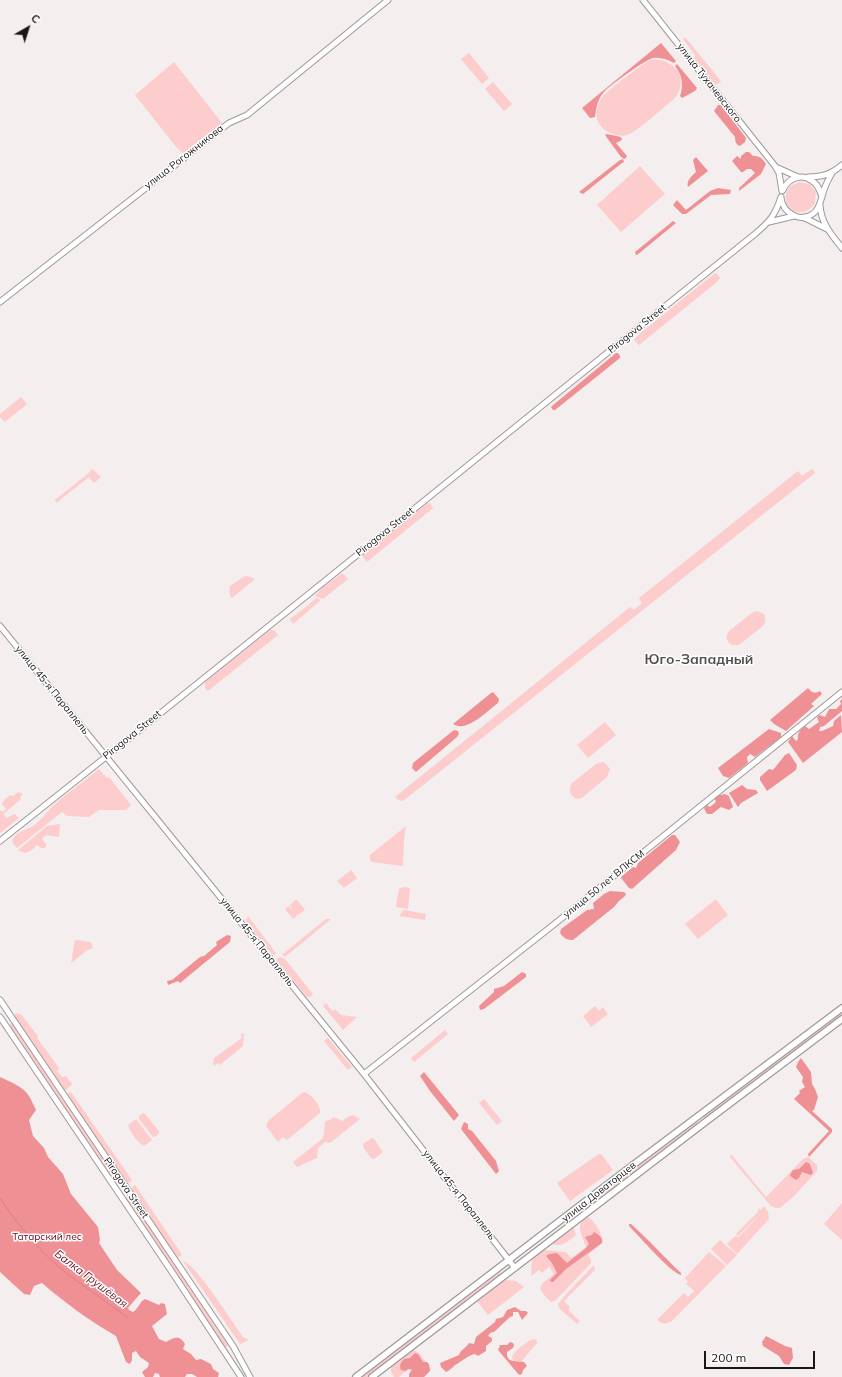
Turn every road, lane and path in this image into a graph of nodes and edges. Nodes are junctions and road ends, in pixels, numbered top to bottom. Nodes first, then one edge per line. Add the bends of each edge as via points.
1 (388, 0) edge
2 (643, 0) edge
3 (842, 165) edge
4 (775, 166) junction
5 (832, 173) junction
6 (799, 177) junction
7 (805, 177) junction
8 (782, 191) junction
9 (781, 197) junction
10 (822, 197) junction
11 (820, 204) junction
12 (794, 216) junction
13 (801, 217) junction
14 (769, 222) junction
15 (827, 230) junction
16 (842, 248) edge
17 (0, 302) edge
18 (0, 626) edge
19 (842, 692) edge
20 (106, 756) junction
21 (0, 841) edge
22 (0, 1000) edge
23 (842, 1008) edge
24 (0, 1016) edge
25 (842, 1019) edge
26 (364, 1074) junction
27 (509, 1261) junction
28 (515, 1268) junction
29 (233, 1346) junction
30 (225, 1352) junction
31 (241, 1377) edge
32 (250, 1377) edge
33 (356, 1377) edge
34 (372, 1377) edge

1 - 17 main road, улица Рогожникова via 247,115 229,123
2 - 4 main road, улица Тухачевского
3 - 5 main road
4 - 6 main road, улица Тухачевского
4 - 8 main road, улица Тухачевского
5 - 7 main road
5 - 10 main road
6 - 7 main road
6 - 8 main road via 788,182
7 - 10 main road via 819,188
8 - 9 main road
9 - 12 main road via 784,208
9 - 14 main road, Pirogova Street
10 - 11 main road
11 - 13 main road via 814,213
11 - 15 main road via 822,220
12 - 13 main road
12 - 14 main road, Pirogova Street
13 - 15 main road
14 - 20 main road, Pirogova Street
15 - 16 main road
18 - 20 main road, улица 45-я Параллель
19 - 26 main road, улица 50 лет ВЛКСМ
20 - 21 main road, Pirogova Street
20 - 26 main road, улица 45-я Параллель
22 - 29 main road, Pirogova Street
23 - 27 main road, улица Доваторцев
24 - 30 main road, Pirogova Street
25 - 28 main road, улица Доваторцев
26 - 27 main road, улица 45-я Параллель
27 - 28 main road, улица 45-я Параллель
27 - 33 main road, улица Доваторцев
28 - 34 main road, улица Доваторцев
29 - 30 main road
29 - 32 main road, Pirogova Street
30 - 31 main road, Pirogova Street

